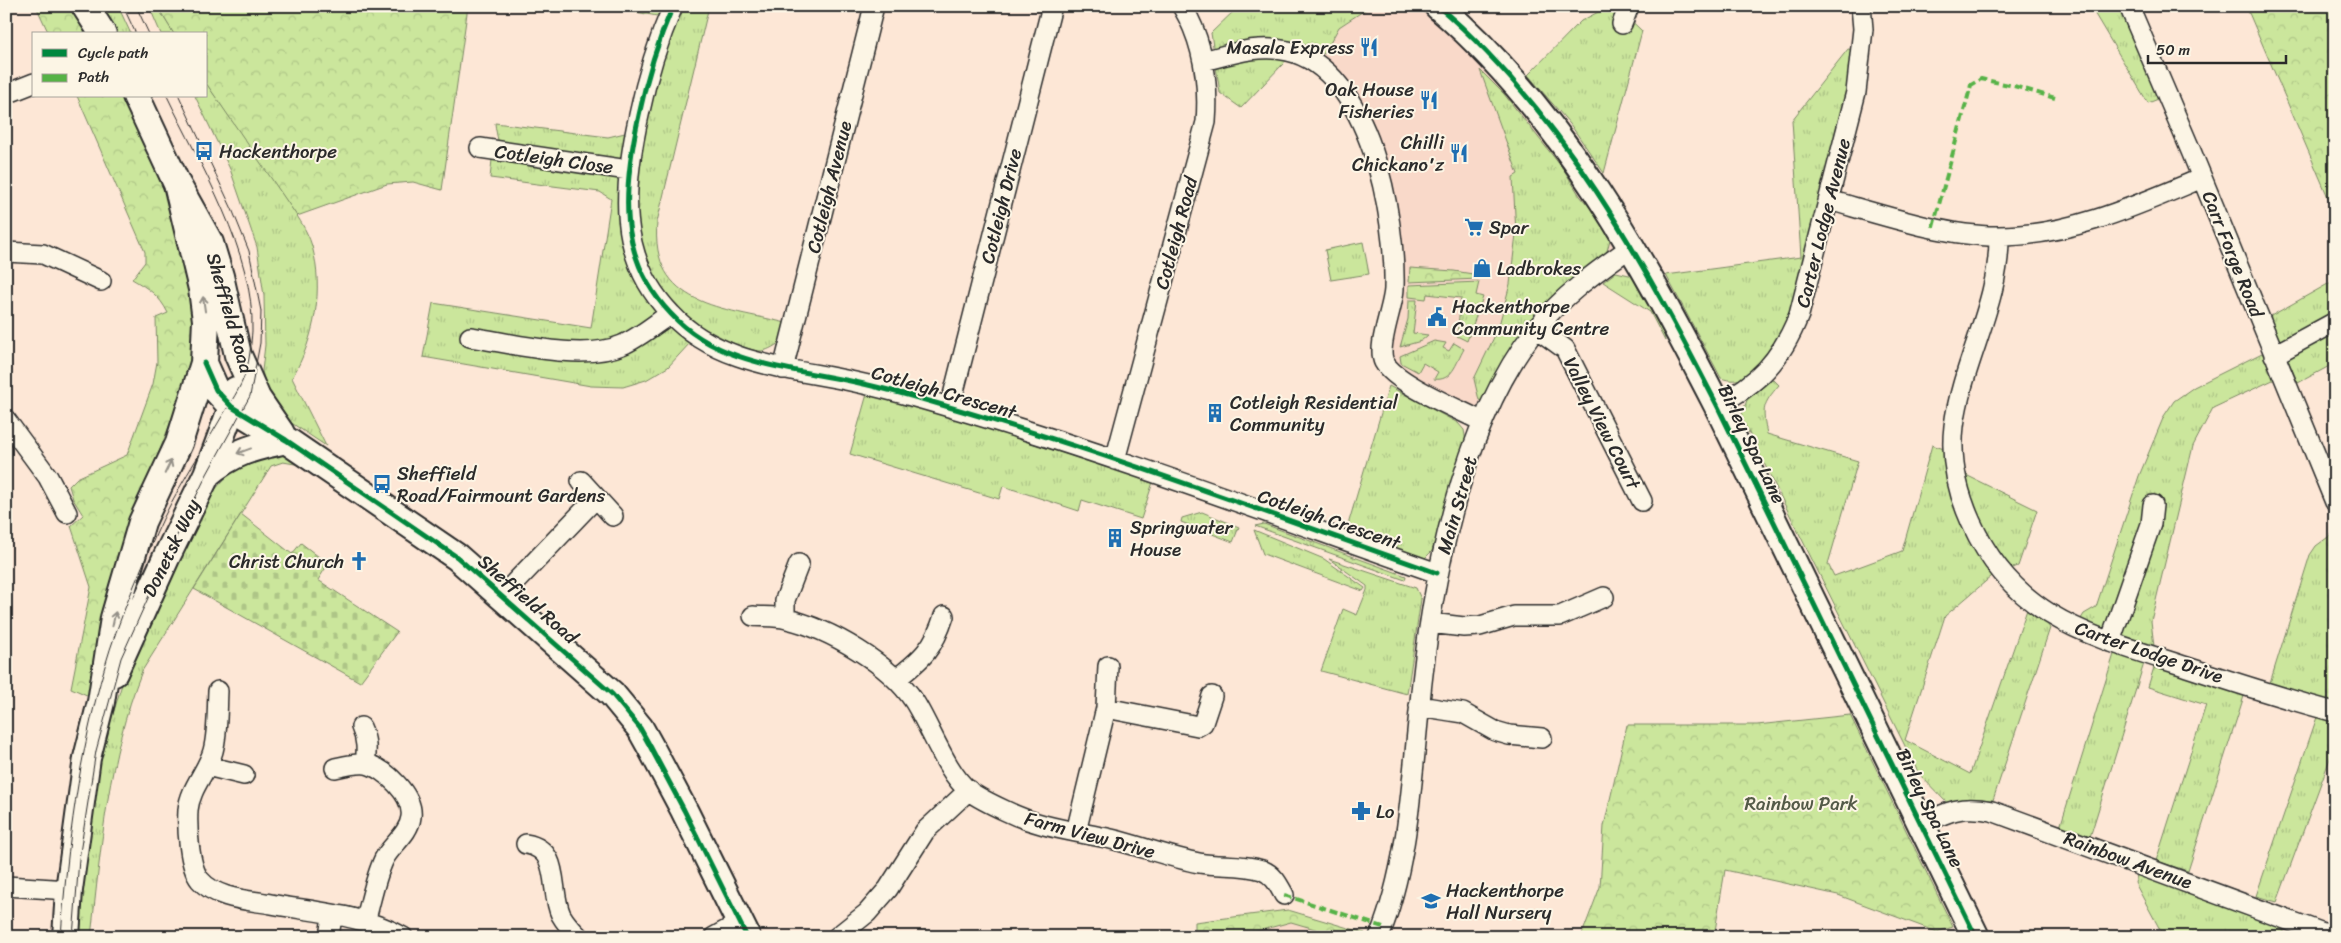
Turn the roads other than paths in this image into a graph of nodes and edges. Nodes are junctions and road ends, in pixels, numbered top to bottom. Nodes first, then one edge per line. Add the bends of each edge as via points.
1 (85, 6) edge
2 (673, 6) edge
3 (874, 6) edge
4 (1052, 6) edge
5 (1182, 6) edge
6 (1438, 6) edge
7 (1629, 6) edge
8 (1861, 6) edge
9 (2129, 6) edge
10 (1622, 24) dead end
11 (102, 32) edge
12 (1203, 61) junction
13 (32, 84) edge
14 (6, 94) edge
15 (137, 98) edge
16 (480, 148) dead end
17 (628, 170) junction
18 (2202, 178) junction
19 (177, 184) junction
20 (1829, 200) junction
21 (1999, 236) junction
22 (1631, 247) junction
23 (6, 252) edge
24 (101, 282) dead end
25 (670, 314) junction
26 (2335, 322) edge
27 (1536, 328) junction
28 (470, 337) dead end
29 (2274, 356) junction
30 (204, 358) junction
31 (783, 369) junction
32 (237, 398) junction
33 (1717, 405) junction
34 (950, 407) junction
35 (6, 420) edge
36 (1483, 422) junction
37 (286, 440) junction
38 (179, 444) junction
39 (1115, 460) junction
40 (207, 474) junction
41 (581, 481) dead end
42 (596, 498) junction
43 (1642, 502) dead end
44 (2335, 502) edge
45 (2153, 505) dead end
46 (67, 513) dead end
47 (613, 516) dead end
48 (798, 564) dead end
49 (1437, 573) junction
50 (502, 596) junction
51 (1604, 597) dead end
52 (753, 616) dead end
53 (944, 616) dead end
54 (785, 618) junction
55 (1430, 623) junction
56 (2110, 642) junction
57 (1108, 666) dead end
58 (896, 678) junction
59 (218, 691) dead end
60 (1212, 696) dead end
61 (101, 702) junction
62 (1419, 706) junction
63 (1106, 708) junction
64 (2335, 712) edge
65 (361, 727) dead end
66 (1542, 738) dead end
67 (365, 764) junction
68 (207, 766) junction
69 (335, 768) dead end
70 (244, 775) dead end
71 (969, 790) junction
72 (1921, 825) junction
73 (1076, 832) junction
74 (526, 844) dead end
75 (6, 886) edge
76 (69, 890) junction
77 (1284, 895) dead end
78 (332, 916) junction
79 (365, 922) junction
80 (743, 930) edge
81 (2305, 932) edge
82 (66, 937) edge
83 (329, 937) edge
84 (403, 937) edge
85 (579, 937) edge
86 (714, 937) edge
87 (837, 937) edge
88 (1379, 937) edge
89 (1976, 937) edge
90 (2334, 937) edge

1 - 11 street
2 - 17 street, Cotleigh Crescent via 650,64
3 - 31 street, Cotleigh Avenue
4 - 34 street, Cotleigh Drive
5 - 12 street, Cotleigh Road via 1195,33
6 - 22 street, Birley Spa Lane via 1502,70 1560,139
7 - 10 street
8 - 20 street, Carter Lodge Avenue via 1863,29 1856,92
9 - 18 street, Carr Forge Road
12 - 36 street via 1248,50 1288,51 1307,57 1325,70 1341,88 1371,147 1392,236 1394,291 1383,359 1390,370 1404,381
12 - 39 street, Cotleigh Road via 1208,92 1206,122
13 - 14 street
15 - 19 street, Sheffield Road
16 - 17 street, Cotleigh Close
17 - 25 street, Cotleigh Crescent via 628,227 634,254 645,280
18 - 21 street via 2082,224 2038,233
18 - 29 street, Carr Forge Road
30 -> 19 street, Sheffield Road via 206,320 202,289
19 - 32 street, Sheffield Road via 210,243 238,355
20 - 21 street via 1934,227
20 - 33 street, Carter Lodge Avenue via 1791,335 1766,372
21 - 56 street, Carter Lodge Drive via 1999,254 1984,323 1960,396 1954,426 1953,456 1957,484 1978,538 1993,564 2009,582 2054,616 2078,630
22 - 27 street, Main Street via 1565,297
22 - 33 street, Birley Spa Lane
23 - 24 street via 43,254
25 - 28 street via 623,345 602,352 564,351
25 - 31 street, Cotleigh Crescent via 717,349
26 - 29 street
27 - 36 street, Main Street via 1519,351
27 - 43 street, Valley View Court via 1565,349
29 - 44 street, Carr Forge Road
30 - 32 street, Sheffield Road
30 - 38 street, Donetsk Way
31 - 34 street, Cotleigh Crescent via 857,382
32 - 37 street, Sheffield Road
32 - 38 street, Donetsk Way
32 - 40 street, Donetsk Way
33 - 72 street, Birley Spa Lane
34 - 39 street, Cotleigh Crescent
35 - 46 street via 43,470
36 - 49 street, Main Street via 1468,460
37 -> 40 street via 237,453
37 - 50 street, Sheffield Road via 435,540
61 -> 38 street, Donetsk Way via 114,618 127,570 142,522
39 - 49 street, Cotleigh Crescent
40 - 61 street, Donetsk Way
41 - 42 street
42 - 47 street
42 - 50 street
45 - 56 street via 2151,524
48 - 54 street via 785,600
49 - 55 street, Main Street
50 - 80 street, Sheffield Road via 612,694 640,728
51 - 55 street via 1560,616 1514,616 1464,627
52 - 54 street, Farm View Drive
53 - 58 street via 930,649
54 - 58 street, Farm View Drive via 830,635
55 - 62 street, Main Street
56 - 64 street, Carter Lodge Drive
57 - 63 street
58 - 71 street, Farm View Drive via 923,715 958,779
59 - 68 street via 216,735
60 - 63 street via 1203,723 1198,726
61 - 76 street, Donetsk Way via 87,758
62 - 66 street via 1463,713 1509,735
62 - 88 street, Main Street via 1408,824 1394,890
63 - 73 street
65 - 67 street via 366,736
67 - 69 street
67 - 79 street via 398,786 408,801 411,816 385,856
68 - 70 street
68 - 78 street via 191,796 188,810 190,850 200,880 211,889 236,898
71 - 73 street, Farm View Drive via 987,802 1034,823
71 - 87 street via 924,831 888,889 867,913
72 - 81 street, Rainbow Avenue via 1944,812 1960,808 1992,811
72 - 89 street, Birley Spa Lane
73 - 77 street, Farm View Drive via 1201,863 1244,865 1264,871 1274,878
74 - 85 street via 537,846 550,861 561,915
75 - 76 street
76 - 82 street, Donetsk Way
78 - 79 street
78 - 83 street
79 - 84 street
80 - 86 street
81 - 90 street, Rainbow Avenue

